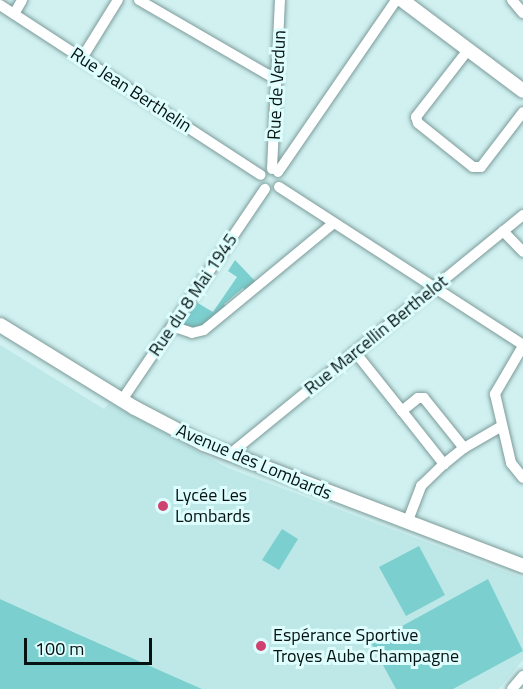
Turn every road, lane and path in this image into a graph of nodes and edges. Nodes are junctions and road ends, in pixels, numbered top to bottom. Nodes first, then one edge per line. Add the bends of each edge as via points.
1 (22, 0) edge
2 (118, 0) edge
3 (139, 0) edge
4 (280, 0) edge
5 (396, 0) edge
6 (402, 0) edge
7 (512, 0) edge
8 (0, 5) edge
9 (523, 13) edge
10 (14, 14) junction
11 (468, 50) junction
12 (82, 58) junction
13 (277, 80) junction
14 (523, 91) edge
15 (523, 112) edge
16 (275, 171) junction
17 (261, 175) junction
18 (279, 187) junction
19 (265, 189) junction
20 (523, 216) edge
21 (334, 223) junction
22 (503, 231) junction
23 (523, 252) edge
24 (433, 288) junction
25 (0, 325) edge
26 (172, 326) junction
27 (523, 346) edge
28 (355, 352) junction
29 (122, 400) junction
30 (402, 411) junction
31 (502, 426) junction
32 (464, 448) junction
33 (230, 454) junction
34 (444, 464) junction
35 (523, 478) edge
36 (407, 523) junction
37 (523, 566) edge
38 (523, 676) edge
39 (512, 689) edge

1 - 10 street
2 - 12 street
3 - 13 street
4 - 13 street, Rue de Verdun
5 - 16 street
6 - 11 street
7 - 9 street
8 - 10 street, Rue Jean Berthelin
10 - 12 street, Rue Jean Berthelin
11 - 14 street
11 - 15 street via 416,117 417,123 473,167 480,167
12 - 17 street, Rue Jean Berthelin
13 - 16 street, Rue de Verdun
16 - 17 street
16 - 18 street, Rue de Verdun
17 - 19 street
18 - 19 street
18 - 21 street
19 - 26 street, Rue du 8 Mai 1945
20 - 22 street, Rue Marcellin Berthelot
21 - 24 street
21 - 26 street via 204,330 192,333
22 - 23 street
22 - 24 street, Rue Marcellin Berthelot
24 - 27 street
24 - 28 street, Rue Marcellin Berthelot
25 - 29 street, Avenue des Lombards
26 - 29 street, Rue du 8 Mai 1945
27 - 31 street via 495,394
28 - 30 street
28 - 33 street, Rue Marcellin Berthelot
29 - 33 street, Avenue des Lombards
30 - 32 street via 418,398 424,398
30 - 34 street
31 - 32 street
31 - 35 street via 511,463
32 - 34 street
33 - 36 street, Avenue des Lombards
34 - 36 street via 422,486
36 - 37 street, Avenue des Lombards
38 - 39 street

